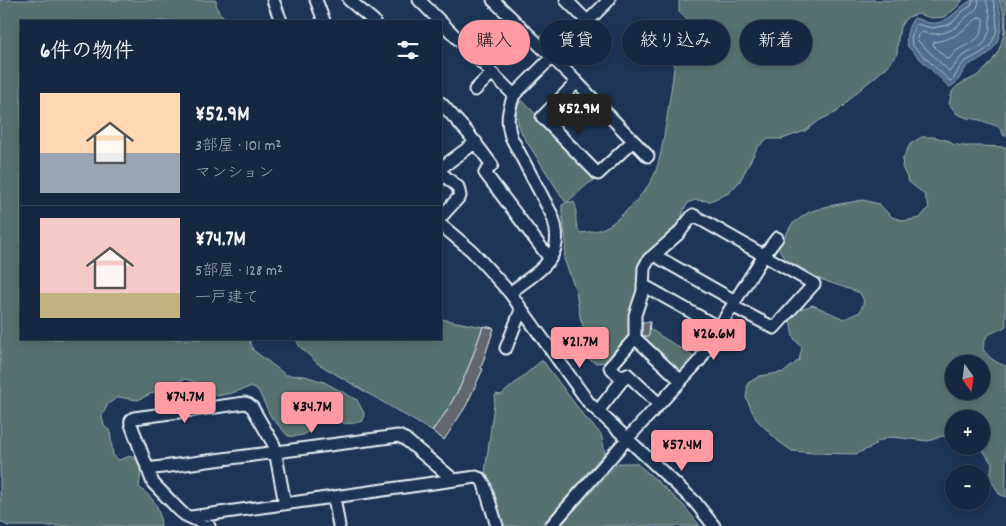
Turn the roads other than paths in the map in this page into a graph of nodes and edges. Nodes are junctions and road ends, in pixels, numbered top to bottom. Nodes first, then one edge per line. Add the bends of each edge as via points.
1 (273, 0) edge
2 (316, 0) edge
3 (349, 0) edge
4 (419, 0) edge
5 (493, 0) edge
6 (566, 0) edge
7 (609, 0) edge
8 (281, 20) edge
9 (324, 20) edge
10 (373, 20) edge
11 (439, 20) edge
12 (586, 20) edge
13 (588, 20) edge
14 (442, 23) edge
15 (540, 47) edge
16 (542, 65) edge
17 (559, 65) edge
18 (492, 73) junction
19 (577, 82) junction
20 (475, 90) dead end
21 (514, 95) junction
22 (442, 104) edge
23 (633, 141) junction
24 (476, 142) junction
25 (648, 156) dead end
26 (442, 167) edge
27 (442, 174) edge
28 (442, 216) edge
29 (442, 226) edge
30 (777, 238) dead end
31 (654, 255) junction
32 (764, 255) junction
33 (550, 259) junction
34 (643, 285) junction
35 (510, 293) junction
36 (733, 304) junction
37 (522, 310) junction
38 (718, 327) junction
39 (635, 338) junction
40 (506, 348) dead end
41 (623, 380) junction
42 (681, 381) junction
43 (659, 404) junction
44 (598, 412) junction
45 (627, 440) junction
46 (275, 452) junction
47 (147, 469) junction
48 (454, 480) junction
49 (334, 497) junction
50 (285, 504) junction
51 (191, 517) junction
52 (209, 526) edge
53 (339, 526) edge
54 (497, 526) edge
55 (552, 526) edge
56 (714, 526) edge

1 - 8 street
2 - 9 street
3 - 10 street
4 - 11 street
5 - 15 street
6 - 12 street
7 - 13 street
14 - 18 street
16 - 21 street
17 - 19 street
18 - 20 street
18 - 21 street
19 - 23 street
19 - 23 street via 542,117 598,174
21 - 33 street via 508,128 555,224 557,242
22 - 24 street
23 - 25 street
24 - 26 street
24 - 33 street via 492,164 485,173
27 - 28 street via 458,187 460,196
29 - 35 street via 472,251
30 - 32 street
31 - 32 street via 678,234 693,215
31 - 34 street via 644,268
31 - 36 street
32 - 36 street
32 - 36 street via 814,284 774,328
33 - 35 street
34 - 38 street
34 - 39 street via 635,314
35 - 37 street
36 - 38 street
37 - 40 street
37 - 44 street
38 - 42 street via 700,360
39 - 41 street via 610,367
39 - 42 street
41 - 43 street via 627,374
41 - 44 street
42 - 43 street
43 - 45 street
44 - 45 street
45 - 55 street
45 - 56 street via 695,502
46 - 47 street
46 - 47 street via 252,407 245,403 134,418 131,424
46 - 48 street via 398,436
46 - 50 street
47 - 51 street via 152,483 180,511
48 - 49 street
48 - 54 street via 476,477 483,481
49 - 50 street
49 - 53 street
50 - 51 street
51 - 52 street

